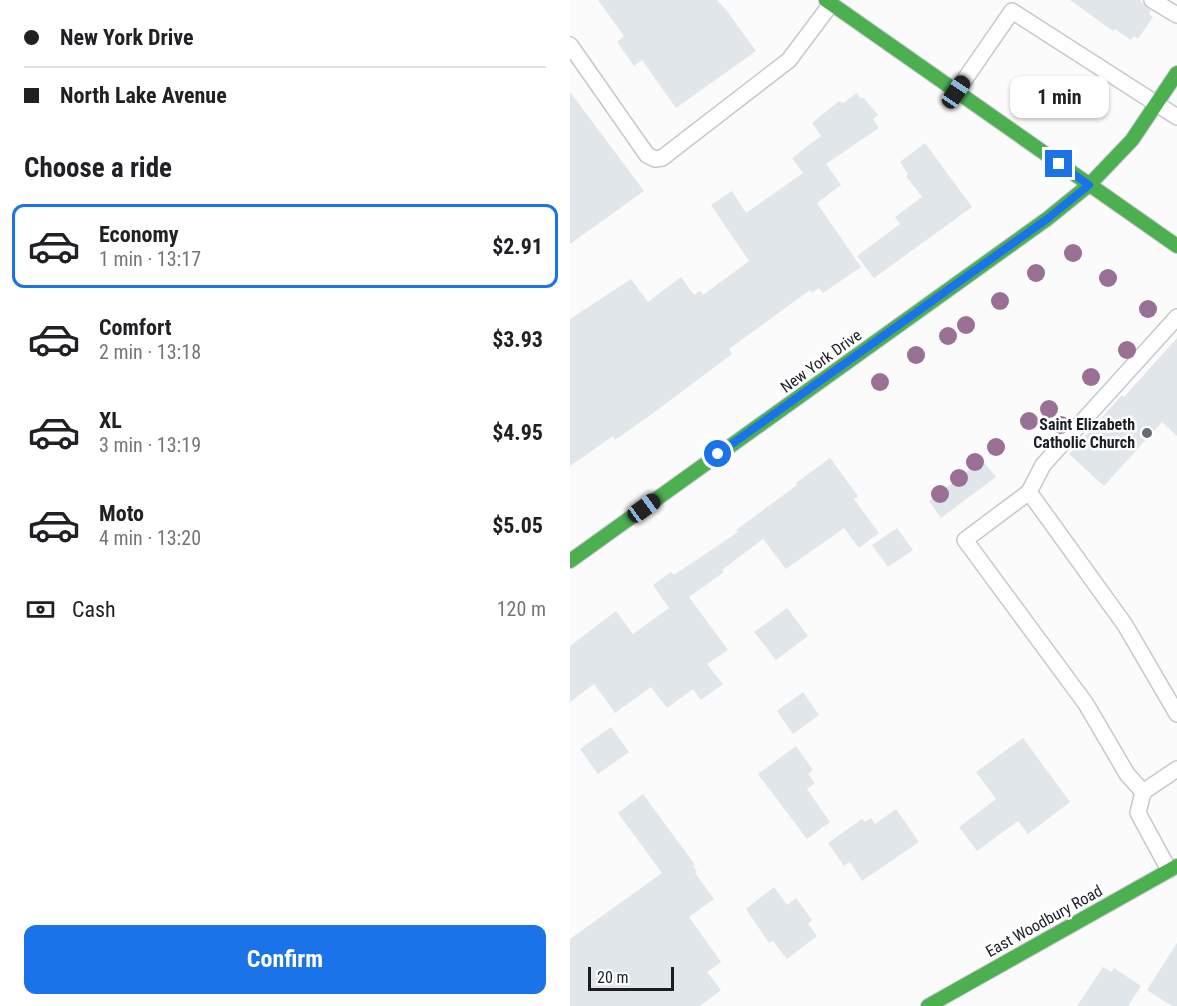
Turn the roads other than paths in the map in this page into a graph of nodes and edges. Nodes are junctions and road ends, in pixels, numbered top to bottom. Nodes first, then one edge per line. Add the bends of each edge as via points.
1 (1152, 0) edge
2 (829, 2) edge
3 (1177, 15) edge
4 (570, 45) edge
5 (1177, 73) edge
6 (956, 92) junction
7 (1156, 103) junction
8 (1177, 117) edge
9 (1089, 185) junction
10 (1177, 226) edge
11 (1172, 243) edge
12 (1177, 317) edge
13 (1029, 492) junction
14 (570, 561) edge
15 (1177, 714) edge
16 (1177, 769) edge
17 (1143, 792) junction
18 (1173, 868) edge
19 (928, 1006) edge

1 - 3 lane
2 - 4 lane via 789,60 662,158 647,155
2 - 6 street
5 - 7 street, New York Drive
6 - 7 lane via 1011,11
6 - 9 street
7 - 8 lane
7 - 9 street, New York Drive via 1132,140
9 - 11 street
9 - 14 street, New York Drive
10 - 11 lane
12 - 13 lane via 1043,465
13 - 15 lane via 1125,625
13 - 17 lane via 965,540 1086,704 1127,774
16 - 17 lane
17 - 18 lane via 1138,813
18 - 19 street, East Woodbury Road

